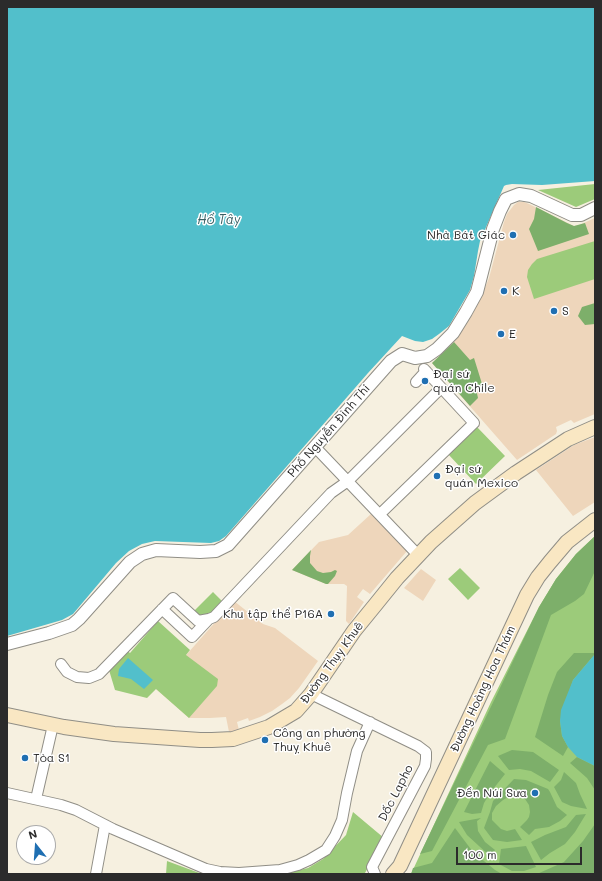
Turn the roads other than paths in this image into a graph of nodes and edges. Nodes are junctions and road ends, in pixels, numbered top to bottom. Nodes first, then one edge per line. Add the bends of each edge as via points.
1 (595, 208) edge
2 (416, 382) dead end
3 (441, 388) junction
4 (595, 427) edge
5 (315, 447) junction
6 (348, 481) junction
7 (380, 514) junction
8 (595, 520) edge
9 (418, 555) junction
10 (162, 609) junction
11 (209, 619) junction
12 (7, 644) edge
13 (61, 664) dead end
14 (311, 694) junction
15 (7, 715) edge
16 (370, 722) junction
17 (53, 726) junction
18 (7, 792) edge
19 (36, 799) junction
20 (105, 825) junction
21 (96, 874) edge
22 (375, 874) edge
23 (393, 874) edge

1 - 5 street, Phố Nguyễn Đình Thi via 581,215 572,215 531,196 519,194 506,199 493,229 477,292 453,333 427,356 415,358 402,354 390,361
2 - 3 street via 425,370
3 - 6 street
3 - 7 street via 474,423
4 - 9 main road, Đường Thụy Khuê via 568,439 516,473 475,503
5 - 6 street
5 - 12 street, Phố Nguyễn Đình Thi via 228,545 216,551 156,550 142,554 130,562 72,625
6 - 7 street
6 - 11 street via 331,493 214,618
7 - 9 street
8 - 23 main road, Đường Hoàng Hoa Thám via 567,542 538,577 527,595 400,866
9 - 14 main road, Đường Thụy Khuê via 354,631
10 - 11 street via 173,598 198,621
10 - 11 street via 192,637
10 - 13 street via 100,674 89,678 77,678 67,672
14 - 16 street, Dốc Lapho
14 - 17 main road, Đường Thụy Khuê via 296,711 269,727 226,740 121,735
15 - 17 main road, Đường Thụy Khuê
16 - 20 street via 357,751 342,820 335,836 326,850 298,865 280,870 239,874 220,872 206,869
16 - 22 street, Dốc Lapho via 426,752 425,766 372,867
17 - 19 street
18 - 19 street
19 - 20 street via 76,810
20 - 21 street

